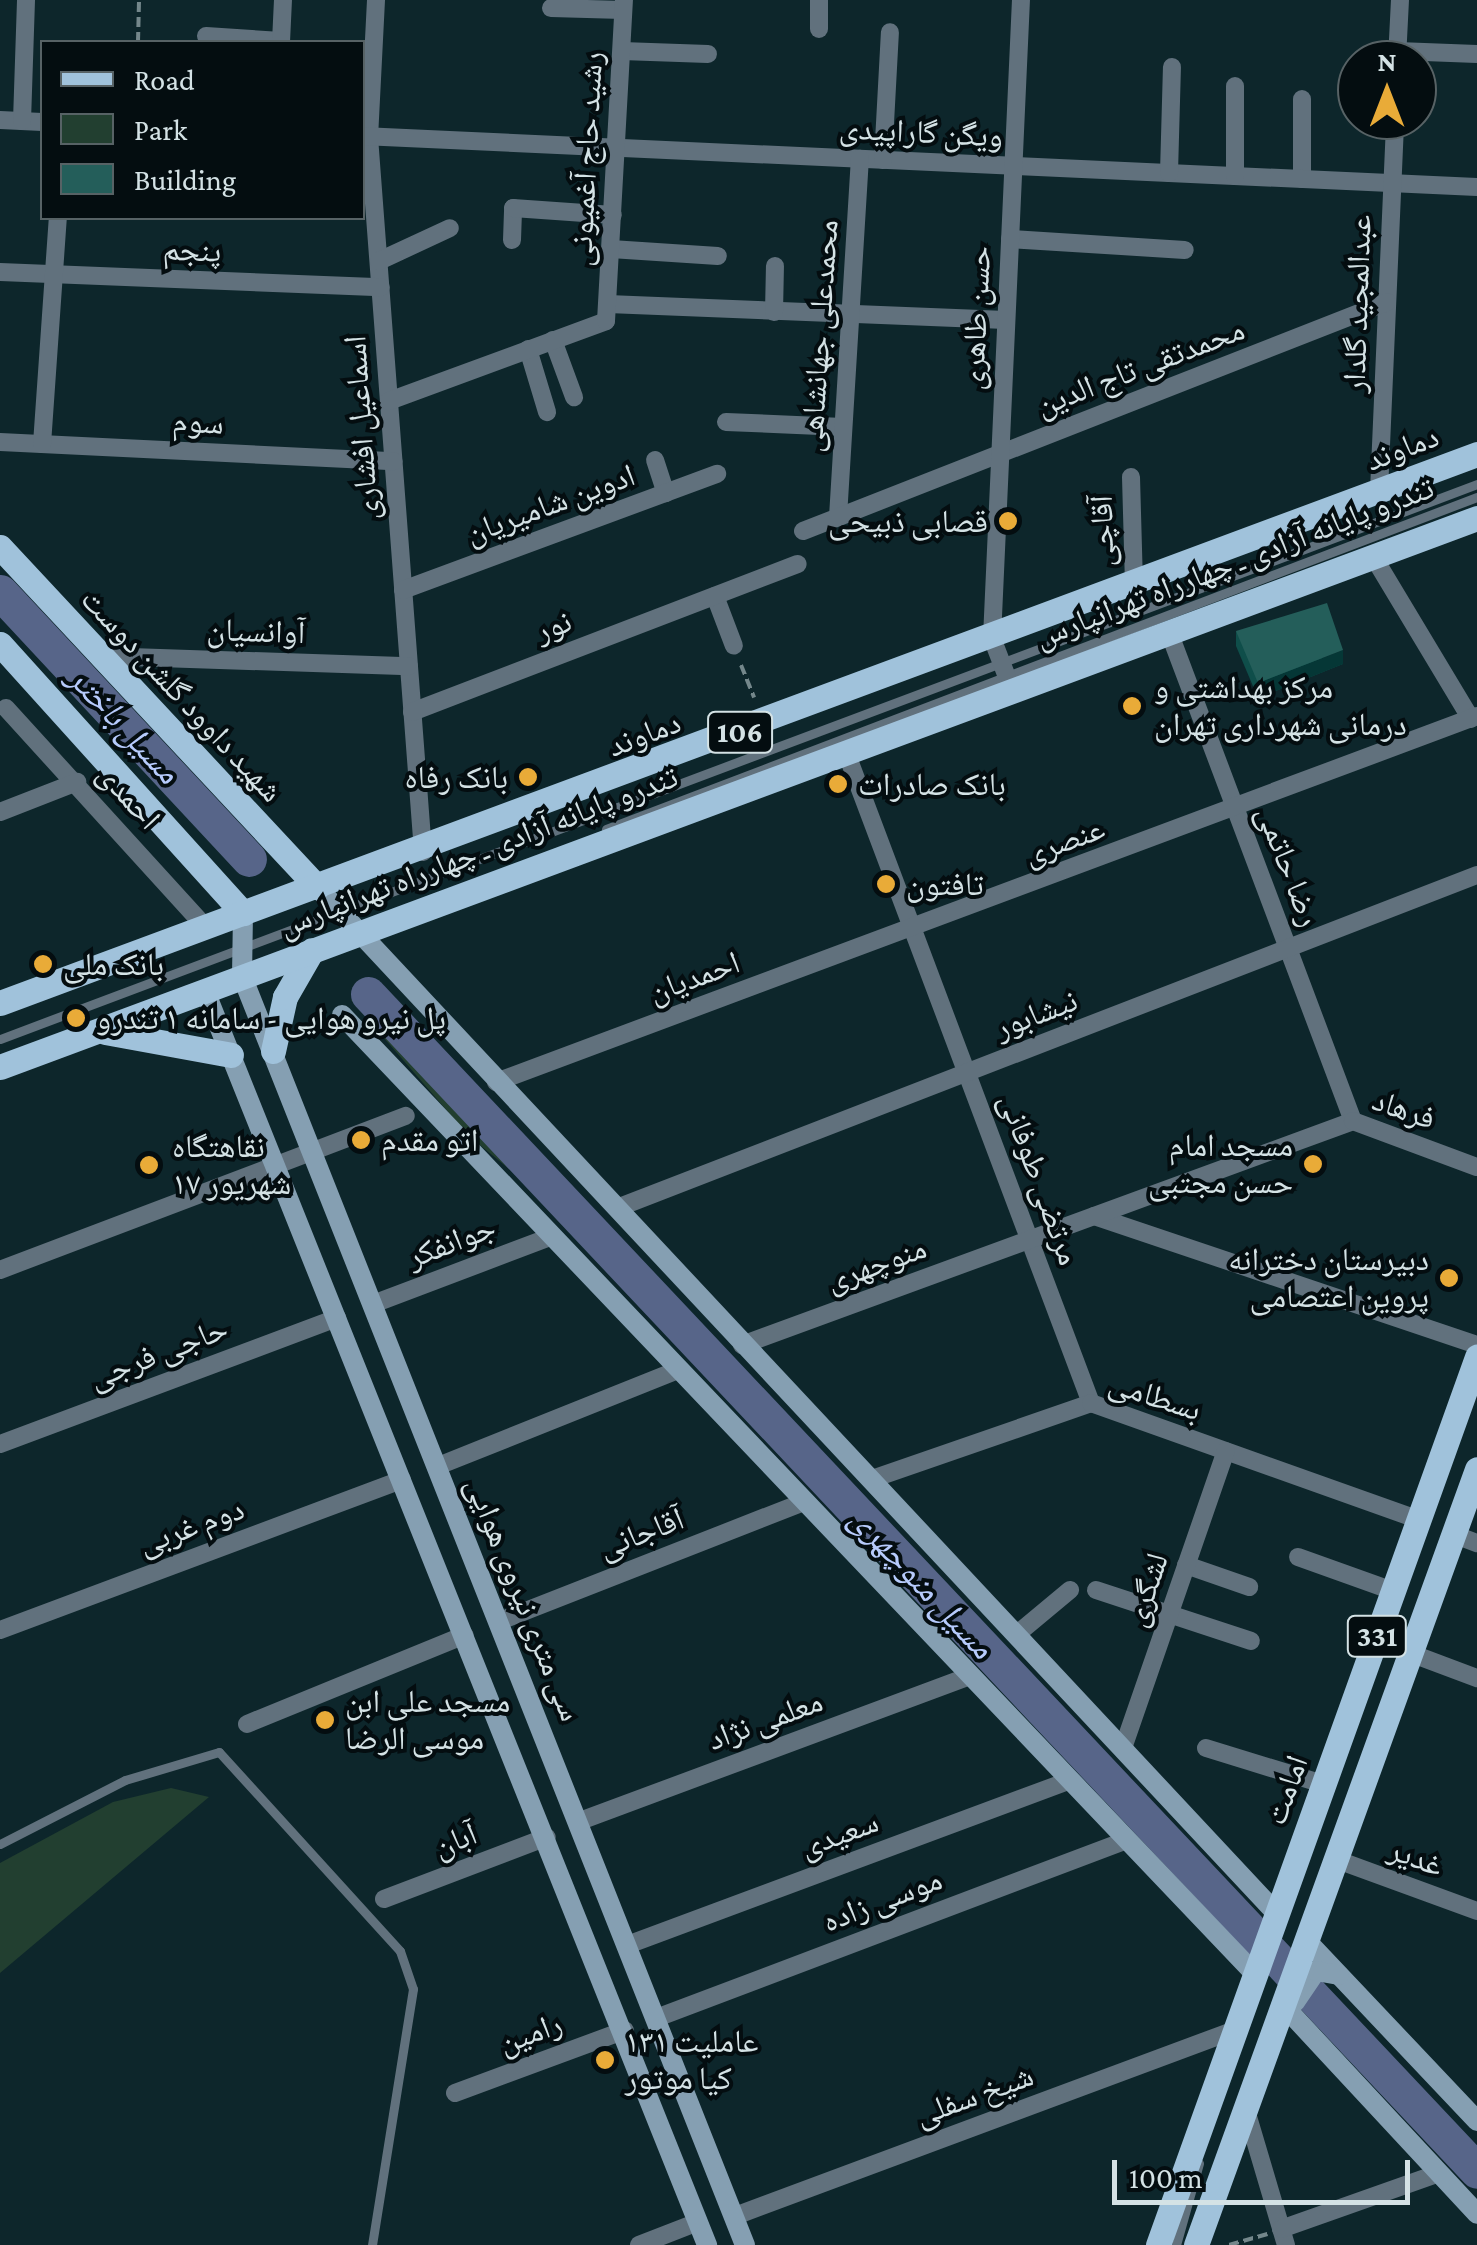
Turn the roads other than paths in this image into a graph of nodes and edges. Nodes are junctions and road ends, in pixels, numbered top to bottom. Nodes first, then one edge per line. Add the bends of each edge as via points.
1 (26, 0) edge
2 (283, 0) edge
3 (376, 0) edge
4 (819, 0) edge
5 (1021, 0) edge
6 (1400, 0) edge
7 (624, 5) edge
8 (551, 8) dead end
9 (818, 29) dead end
10 (890, 32) dead end
11 (206, 36) dead end
12 (256, 40) edge
13 (281, 40) edge
14 (1399, 40) edge
15 (622, 51) junction
16 (708, 54) dead end
17 (1477, 54) edge
18 (1437, 55) edge
19 (1172, 67) dead end
20 (1235, 86) dead end
21 (1302, 99) dead end
22 (0, 120) edge
23 (22, 121) junction
24 (40, 122) edge
25 (366, 136) edge
26 (1394, 140) edge
27 (618, 148) junction
28 (860, 159) junction
29 (883, 160) junction
30 (1014, 166) junction
31 (1168, 173) junction
32 (1234, 176) junction
33 (1302, 179) junction
34 (1392, 183) junction
35 (1477, 187) edge
36 (613, 216) junction
37 (58, 220) edge
38 (450, 228) dead end
39 (1010, 239) junction
40 (512, 240) dead end
41 (611, 248) junction
42 (1185, 250) dead end
43 (718, 256) dead end
44 (379, 262) junction
45 (775, 266) dead end
46 (0, 272) edge
47 (54, 274) junction
48 (381, 287) junction
49 (1387, 302) junction
50 (607, 312) junction
51 (774, 312) junction
52 (850, 316) junction
53 (1006, 320) junction
54 (554, 340) junction
55 (528, 349) junction
56 (574, 397) dead end
57 (390, 401) junction
58 (547, 412) dead end
59 (726, 422) dead end
60 (844, 427) junction
61 (0, 442) edge
62 (42, 444) junction
63 (1000, 454) junction
64 (1477, 454) edge
65 (654, 460) dead end
66 (394, 461) junction
67 (717, 474) dead end
68 (1131, 476) dead end
69 (1477, 484) edge
70 (1379, 491) junction
71 (666, 493) junction
72 (1477, 497) edge
73 (838, 517) junction
74 (1477, 518) edge
75 (803, 530) dead end
76 (0, 547) edge
77 (1372, 556) junction
78 (798, 564) dead end
79 (1134, 584) junction
80 (403, 590) junction
81 (714, 596) junction
82 (1169, 632) junction
83 (992, 638) junction
84 (0, 644) edge
85 (734, 646) road end
86 (101, 656) junction
87 (409, 666) junction
88 (1012, 690) junction
89 (6, 708) dead end
90 (412, 712) junction
91 (1474, 717) edge
92 (846, 752) junction
93 (77, 782) junction
94 (1236, 809) junction
95 (0, 812) edge
96 (423, 852) junction
97 (1477, 875) edge
98 (317, 888) junction
99 (338, 909) junction
100 (243, 913) junction
101 (205, 927) junction
102 (913, 928) junction
103 (358, 929) junction
104 (242, 942) junction
105 (1288, 948) junction
106 (312, 950) junction
107 (242, 972) junction
108 (205, 990) junction
109 (0, 1003) edge
110 (342, 1015) dead end
111 (94, 1032) junction
112 (0, 1040) edge
113 (273, 1051) junction
114 (231, 1055) junction
115 (0, 1058) edge
116 (0, 1067) edge
117 (968, 1072) junction
118 (496, 1082) junction
119 (415, 1112) junction
120 (1353, 1122) junction
121 (312, 1152) junction
122 (276, 1166) junction
123 (1477, 1167) edge
124 (617, 1208) junction
125 (1094, 1216) junction
126 (550, 1238) junction
127 (1030, 1240) junction
128 (0, 1270) edge
129 (374, 1304) junction
130 (337, 1318) junction
131 (742, 1345) junction
132 (1477, 1345) edge
133 (1477, 1357) edge
134 (678, 1370) junction
135 (1091, 1404) junction
136 (0, 1444) edge
137 (1226, 1451) junction
138 (438, 1466) junction
139 (1477, 1469) edge
140 (872, 1479) junction
141 (402, 1480) junction
142 (804, 1502) junction
143 (1418, 1520) junction
144 (1465, 1539) edge
145 (1298, 1557) dead end
146 (1186, 1565) junction
147 (1250, 1587) dead end
148 (1070, 1590) dead end
149 (1096, 1590) dead end
150 (1393, 1591) junction
151 (1169, 1615) junction
152 (500, 1621) junction
153 (0, 1630) edge
154 (1017, 1634) junction
155 (465, 1635) junction
156 (1251, 1641) dead end
157 (1410, 1652) junction
158 (970, 1676) junction
159 (1477, 1678) edge
160 (247, 1724) dead end
161 (1123, 1748) junction
162 (1206, 1748) dead end
163 (1070, 1780) junction
164 (1323, 1784) junction
165 (580, 1821) junction
166 (547, 1837) junction
167 (1127, 1840) junction
168 (0, 1844) edge
169 (1335, 1860) junction
170 (384, 1899) dead end
171 (1477, 1910) edge
172 (1276, 1914) junction
173 (1306, 1941) junction
174 (630, 1944) junction
175 (1255, 1973) junction
176 (1339, 1976) junction
177 (1292, 2012) junction
178 (659, 2017) junction
179 (625, 2030) junction
180 (1235, 2030) junction
181 (455, 2093) dead end
182 (1213, 2097) junction
183 (1246, 2109) junction
184 (1477, 2121) edge
185 (1438, 2172) junction
186 (1477, 2214) edge
187 (734, 2216) junction
188 (698, 2222) junction
189 (1284, 2237) edge
190 (372, 2245) edge
191 (639, 2245) edge
192 (707, 2245) edge
193 (745, 2245) edge
194 (1158, 2245) edge
195 (1176, 2245) edge
196 (1196, 2245) edge

1 - 23 street
2 - 13 street
3 - 25 street, اسماعیل افشاری
4 - 9 street
5 - 30 street, حسن طاهری
6 - 14 street
7 - 8 street
7 - 15 street, رشید حاج آغمیونی
10 - 29 street
11 - 12 street
15 - 16 street
15 - 27 street, رشید حاج آغمیونی
17 - 18 street
19 - 31 street
20 - 32 street
21 - 33 street
22 - 23 street
23 - 24 street
25 - 27 street, ویگن گاراپیدی
25 - 44 street, اسماعیل افشاری
26 - 34 street, عبدالمجید گلدار
27 - 28 street, ویگن گاراپیدی
27 - 36 street, رشید حاج آغمیونی
28 - 29 street, ویگن گاراپیدی
28 - 52 street, محمدعلی جهانشاهی
29 - 30 street, ویگن گاراپیدی
30 - 31 street, ویگن گاراپیدی
30 - 39 street, حسن طاهری
31 - 32 street, ویگن گاراپیدی
32 - 33 street, ویگن گاراپیدی
33 - 34 street, ویگن گاراپیدی
34 - 35 street, ویگن گاراپیدی
34 - 49 street, عبدالمجید گلدار
36 - 40 street via 513,208
36 - 41 street, رشید حاج آغمیونی
37 - 47 street
38 - 44 street
39 - 42 street
39 - 53 street, حسن طاهری
41 - 43 street
41 - 50 street, رشید حاج آغمیونی
44 - 48 street, اسماعیل افشاری
45 - 51 street
46 - 47 street, پنجم
47 - 48 street, پنجم
47 - 62 street
48 - 57 street, اسماعیل افشاری
49 - 63 street, محمدتقی تاج الدین
49 - 70 street, عبدالمجید گلدار
50 - 51 street
50 - 54 street
51 - 52 street
52 - 53 street
52 - 60 street, محمدعلی جهانشاهی
53 - 63 street, حسن طاهری
54 - 55 street
54 - 56 street
55 - 57 street
55 - 58 street
57 - 66 street, اسماعیل افشاری
59 - 60 street
60 - 73 street, محمدعلی جهانشاهی
61 - 62 street, سوم
62 - 66 street, سوم
63 - 73 street, محمدتقی تاج الدین
63 - 83 street, حسن طاهری
64 - 70 main road, دماوند / 106
65 - 71 street
66 - 80 street, اسماعیل افشاری
67 - 71 street, ادوین شامیریان
68 - 79 street, آقاچی
69 - 99 lane
70 - 79 main road, دماوند / 106
71 - 80 street, ادوین شامیریان
72 - 103 lane, تندرو پایانه آزادی ـ چهارراه تهرانپارس
73 - 75 street, محمدتقی تاج الدین
74 - 77 main road, 106
76 - 86 main road, شهید داوود گلشن دوست
77 - 82 main road, 106
77 - 91 street
78 - 81 street, نور
79 - 83 main road, دماوند / 106
80 - 87 street, اسماعیل افشاری
81 - 85 street
81 - 90 street, نور
82 - 88 main road, 106
82 - 94 street, رضا حاتمی
83 - 88 street
83 - 96 main road, دماوند / 106
84 - 100 main road
86 - 87 street, آوانسیان
86 - 98 main road, شهید داوود گلشن دوست
87 - 90 street, اسماعیل افشاری
88 - 92 main road, 106
89 - 93 street, احمدی
90 - 96 street, اسماعیل افشاری
91 - 94 street, عنصری
92 - 102 street, مرتضی طوفانی
92 - 103 main road, 106
93 - 95 street
93 - 101 street, احمدی
94 - 102 street, عنصری
94 - 105 street, رضا حاتمی
96 - 98 main road, دماوند / 106
97 - 105 street, نیشابور
98 - 99 main road
98 - 100 main road, دماوند / 106
99 - 103 main road
99 - 104 lane
100 - 101 main road, دماوند / 106
100 - 104 main road
101 - 109 main road, دماوند / 106
102 - 117 street, مرتضی طوفانی
102 - 118 street, احمدیان
103 - 106 main road, 106
103 - 107 lane, تندرو پایانه آزادی ـ چهارراه تهرانپارس
103 - 118 main road
104 - 107 main road
104 - 112 lane
105 - 117 street, نیشابور
105 - 120 street, رضا حاتمی
106 - 107 main road, 106
106 - 113 main road via 285,998
107 - 108 main road, 106
107 - 113 main road, سی متری نیروی هوایی
107 - 115 lane, تندرو پایانه آزادی ـ چهارراه تهرانپارس
108 - 111 main road, 106
108 - 114 main road, سی متری نیروی هوایی
110 - 119 main road
111 - 114 main road
111 - 116 main road, 106
113 - 121 main road, سی متری نیروی هوایی
114 - 122 main road, سی متری نیروی هوایی
117 - 124 street, نیشابور
117 - 127 street, مرتضی طوفانی
118 - 124 main road
119 - 121 street
119 - 126 main road
120 - 123 street, فرهاد
120 - 125 street, فرهاد
121 - 122 street
121 - 129 main road, سی متری نیروی هوایی
122 - 128 street
122 - 130 main road, سی متری نیروی هوایی
124 - 131 main road
125 - 127 street, فرهاد
125 - 132 street
126 - 129 street, جوانفکر
126 - 134 main road
127 - 131 street, منوچهری
127 - 135 street, مرتضی طوفانی
129 - 138 main road, سی متری نیروی هوایی
130 - 136 street, حاجی فرجی
130 - 141 main road, سی متری نیروی هوایی
131 - 140 main road
133 - 143 main road, امامت / 331
134 - 138 street
134 - 142 main road
135 - 137 street, بسطامی
135 - 140 street, بسطامی
137 - 143 street, بسطامی
137 - 146 street, لشگری
138 - 152 main road, سی متری نیروی هوایی
139 - 144 main road, 331
140 - 154 main road
141 - 153 street, دوم غربی
141 - 155 main road, سی متری نیروی هوایی
142 - 152 street, آقاجانی
142 - 158 main road
143 - 150 main road, امامت / 331
144 - 157 main road, 331
145 - 150 street
146 - 147 street
146 - 151 street, لشگری
148 - 154 street
149 - 151 street
150 - 164 main road, امامت / 331
151 - 156 street
151 - 161 street, لشگری
152 - 165 main road, سی متری نیروی هوایی
154 - 161 main road
155 - 160 street
155 - 166 main road, سی متری نیروی هوایی
157 - 159 street
157 - 169 main road, 331
158 - 163 main road
158 - 165 street, معلمی نژاد
161 - 172 main road
162 - 164 street
163 - 167 main road
163 - 174 street, سعیدی
164 - 172 main road, امامت / 331
165 - 174 main road, سی متری نیروی هوایی
166 - 170 street, آبان
166 - 179 main road, سی متری نیروی هوایی
167 - 175 main road
167 - 178 street, موسی زاده
168 - 190 lane via 125,1780 219,1752 400,1950 413,1989
169 - 171 street, غدیر
169 - 173 main road, 331
172 - 175 main road, امامت / 331
173 - 176 main road
173 - 177 main road, 331
174 - 178 main road, سی متری نیروی هوایی
175 - 180 main road, امامت / 331
176 - 177 main road via 1316,1972 1299,1986
176 - 184 main road
177 - 183 main road, 331
177 - 185 main road
178 - 187 main road, سی متری نیروی هوایی
179 - 181 street, رامین
179 - 188 main road, سی متری نیروی هوایی
180 - 182 main road, امامت / 331
180 - 187 street, شیخ سفلی
182 - 183 main road
182 - 194 main road, امامت / 331
182 - 195 lane
183 - 189 street
183 - 196 main road, 331
185 - 186 main road
185 - 189 street
187 - 193 main road, سی متری نیروی هوایی
188 - 191 street
188 - 192 main road, سی متری نیروی هوایی

